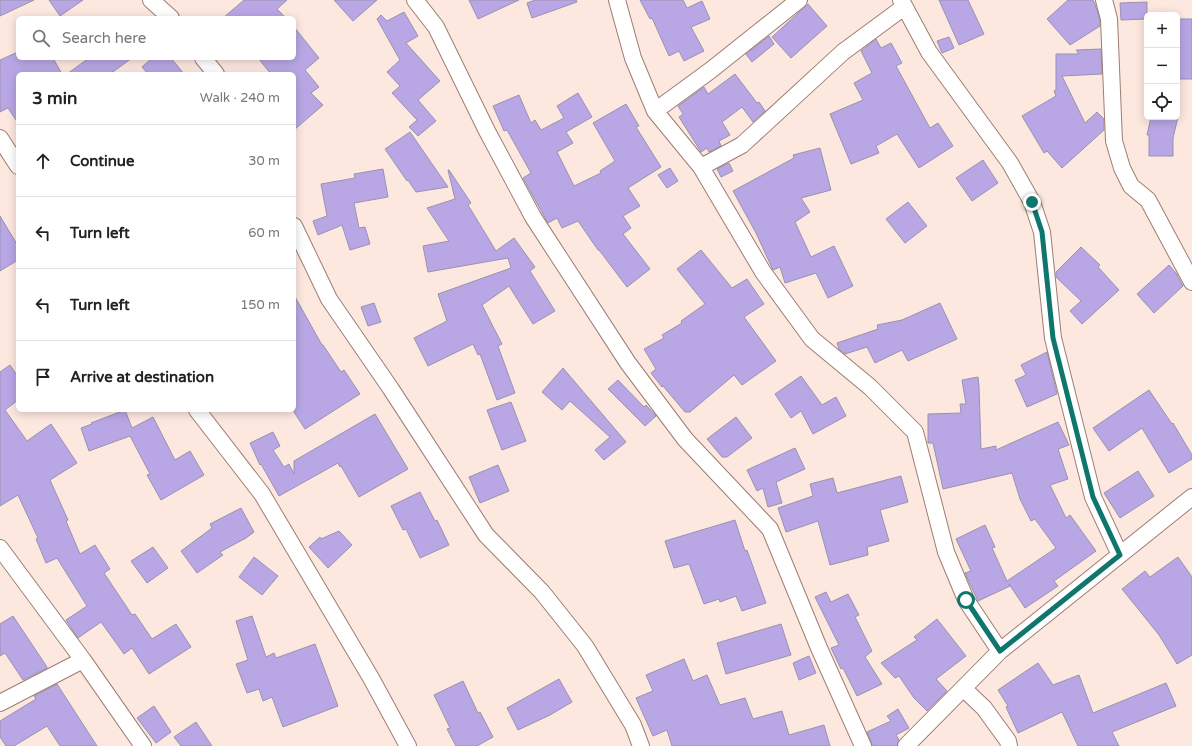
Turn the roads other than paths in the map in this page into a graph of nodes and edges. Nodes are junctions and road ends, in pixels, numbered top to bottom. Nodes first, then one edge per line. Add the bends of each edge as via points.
1 (151, 0) edge
2 (415, 0) edge
3 (617, 0) edge
4 (799, 0) edge
5 (1104, 0) edge
6 (903, 3) edge
7 (170, 16) edge
8 (205, 60) edge
9 (214, 72) edge
10 (655, 111) junction
11 (0, 138) edge
12 (16, 163) edge
13 (701, 167) junction
14 (296, 230) edge
15 (1192, 282) edge
16 (199, 412) edge
17 (1192, 497) edge
18 (0, 548) edge
19 (1120, 555) junction
20 (1000, 651) junction
21 (83, 660) junction
22 (964, 688) junction
23 (0, 703) edge
24 (143, 746) edge
25 (408, 746) edge
26 (641, 746) edge
27 (863, 746) edge
28 (906, 746) edge
29 (1009, 746) edge

1 - 7 street
2 - 27 street via 436,27 533,217 628,363 685,438 770,529
3 - 10 street via 633,58
4 - 10 street
5 - 15 street via 1110,19 1114,141 1122,168 1131,186 1148,200
6 - 13 street via 843,52 742,145
6 - 19 street via 929,52 1010,163 1032,202 1042,232 1053,338 1093,497
8 - 9 street
10 - 13 street
11 - 12 street
13 - 20 street via 763,272 812,339 870,387 915,432 946,552 966,600
14 - 26 street via 329,299 486,535 542,592 585,646 633,725
16 - 25 street via 262,494 371,678
17 - 19 street
18 - 21 street
19 - 20 street
20 - 22 street
21 - 23 street
21 - 24 street
22 - 28 street
22 - 29 street via 984,708

